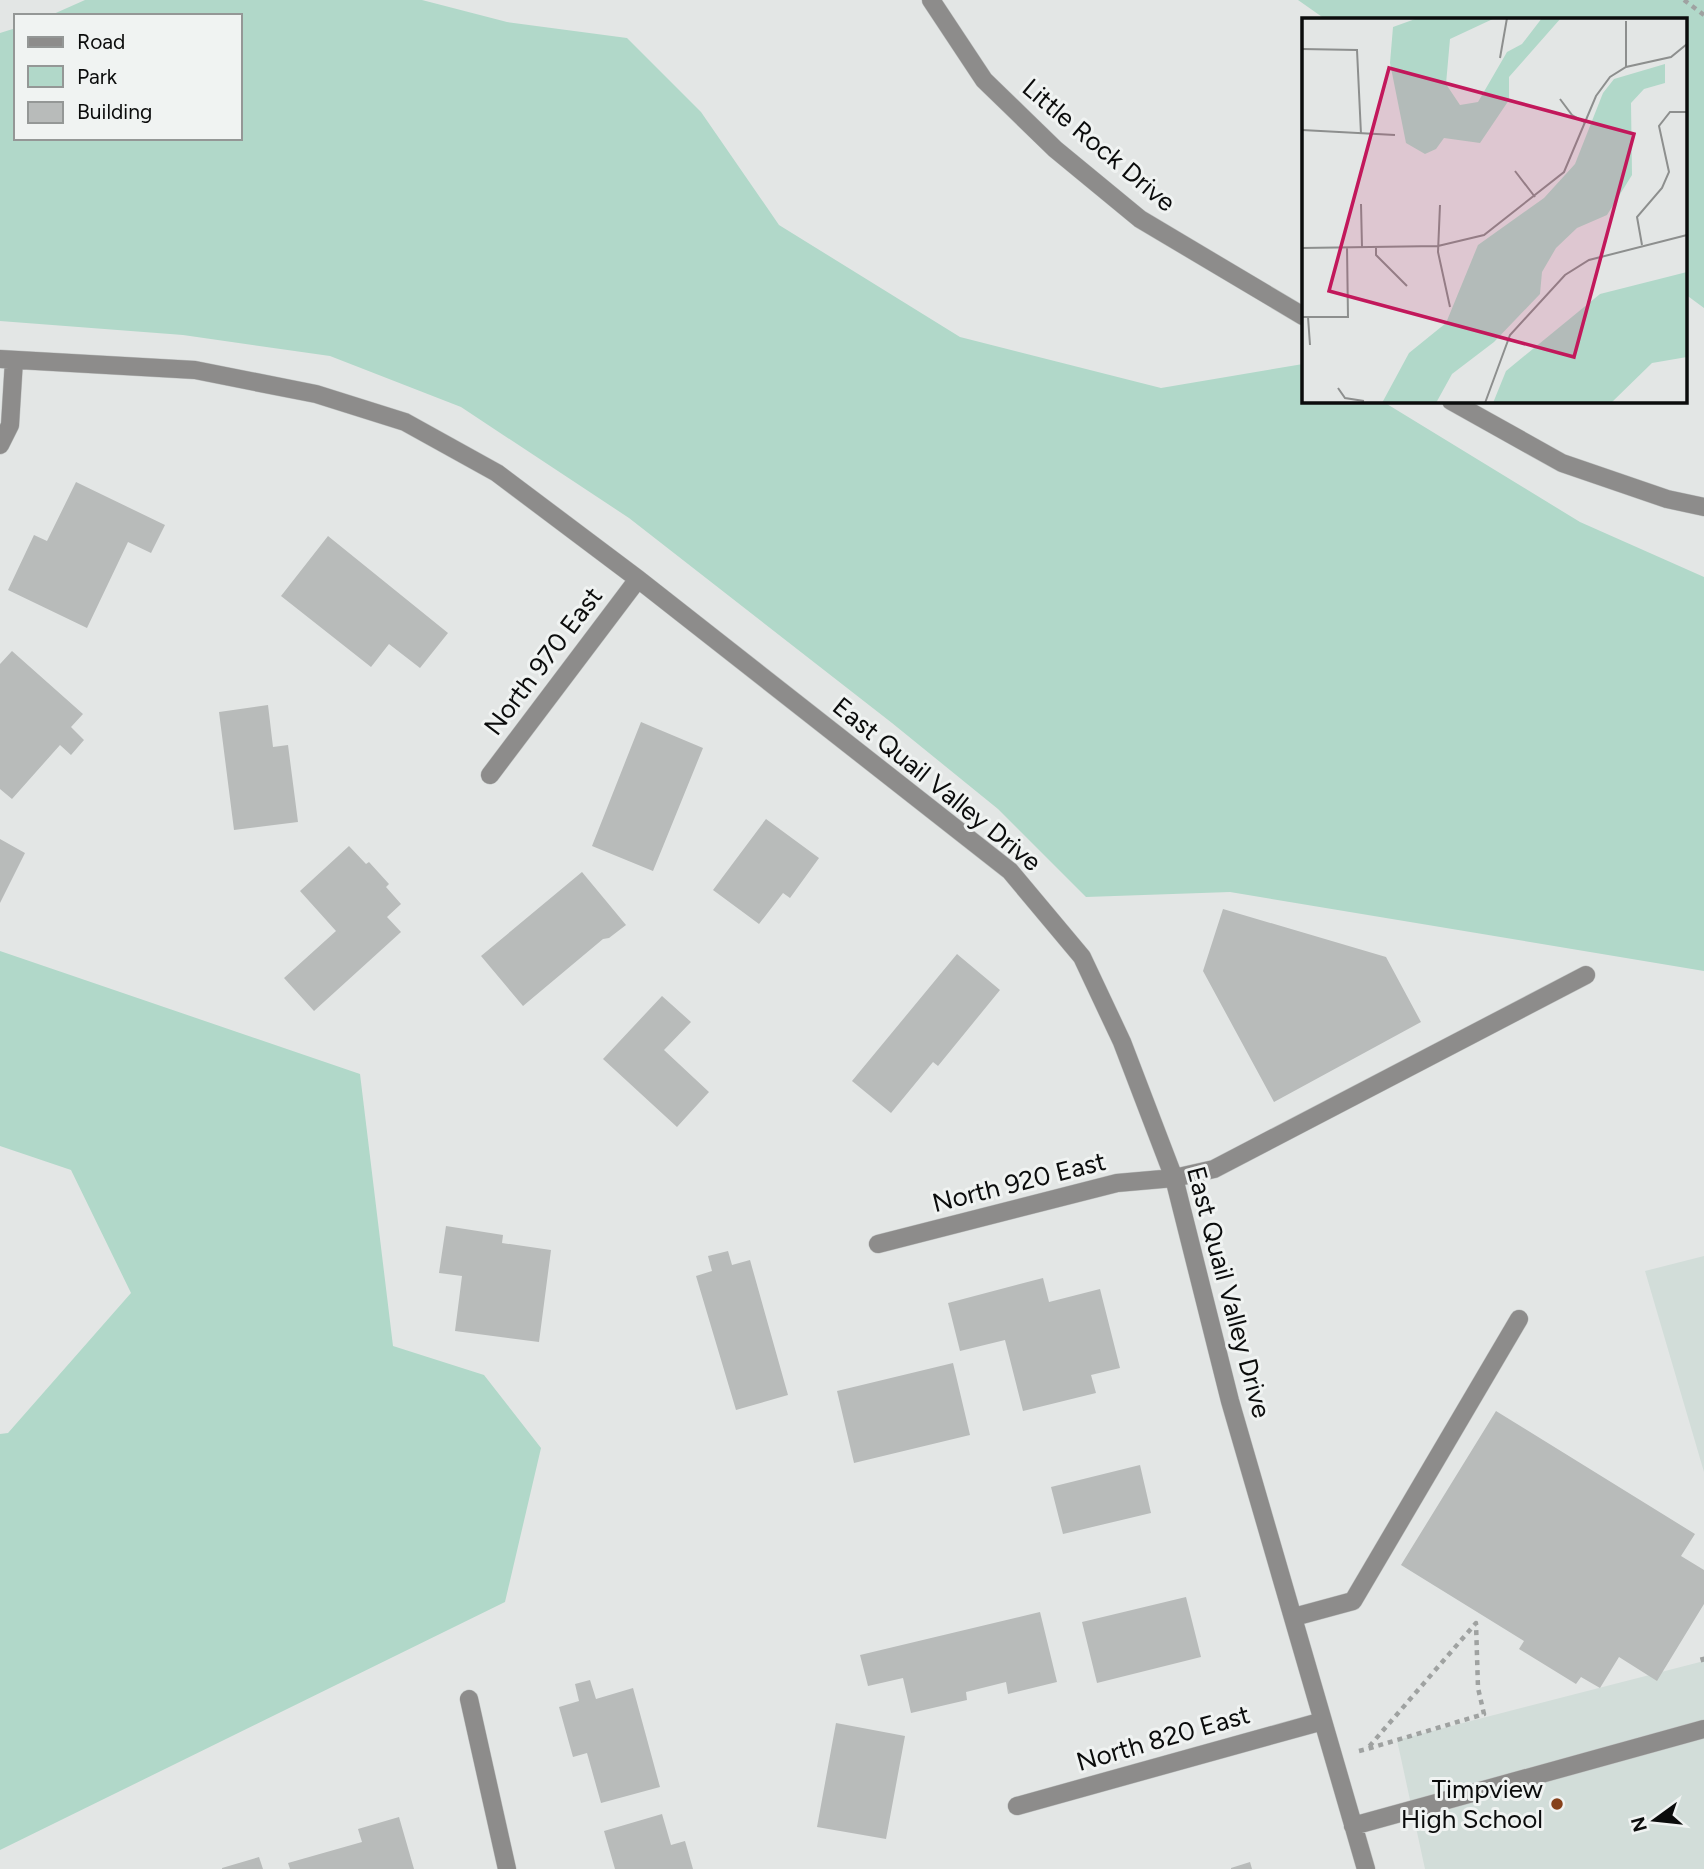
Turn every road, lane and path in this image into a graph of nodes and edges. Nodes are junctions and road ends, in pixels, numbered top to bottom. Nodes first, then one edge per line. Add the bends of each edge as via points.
1 (931, 0) edge
2 (1684, 0) edge
3 (1704, 15) edge
4 (1302, 315) edge
5 (7, 359) edge
6 (1453, 402) edge
7 (0, 445) edge
8 (1704, 507) edge
9 (638, 579) junction
10 (490, 775) dead end
11 (1586, 975) dead end
12 (1174, 1178) junction
13 (878, 1244) dead end
14 (1519, 1319) dead end
15 (1294, 1617) junction
16 (1702, 1657) dead end
17 (1704, 1664) edge
18 (468, 1699) dead end
19 (1323, 1721) junction
20 (1704, 1729) edge
21 (1367, 1749) junction
22 (1334, 1757) junction
23 (1017, 1805) dead end
24 (1353, 1826) junction
25 (507, 1869) edge
26 (1366, 1869) edge

1 - 4 street, Little Rock Drive via 984,80 1055,149 1140,219
2 - 3 path
5 - 7 street via 10,425
5 - 9 street, East Quail Valley Drive via 195,370 316,394 405,422 497,473
6 - 8 street via 1562,463
9 - 10 street, North 970 East
9 - 12 street, East Quail Valley Drive via 1010,871 1082,957 1122,1042
11 - 12 street, North 920 East via 1221,1166
12 - 13 street, North 920 East via 1117,1183
12 - 15 street, East Quail Valley Drive via 1230,1401
14 - 15 street via 1353,1601
15 - 19 street, East Quail Valley Drive
16 - 17 path
18 - 25 street
19 - 22 street, East Quail Valley Drive
19 - 23 street, North 820 East
20 - 24 street
21 - 21 path via 1484,1714 1478,1688 1476,1623
21 - 22 path
22 - 24 street, East Quail Valley Drive
24 - 26 street, East Quail Valley Drive

